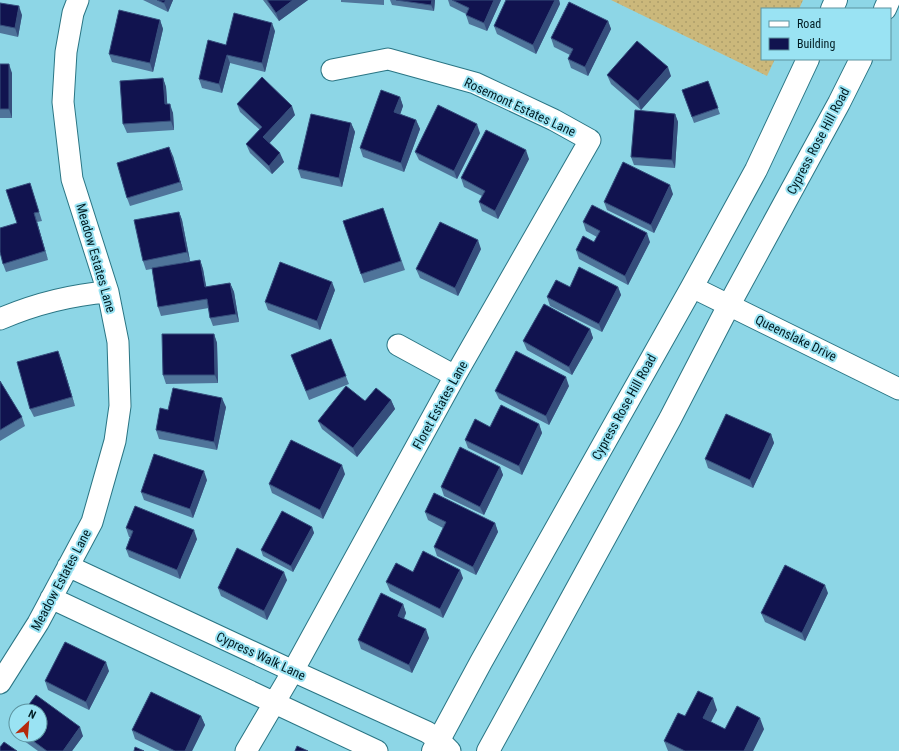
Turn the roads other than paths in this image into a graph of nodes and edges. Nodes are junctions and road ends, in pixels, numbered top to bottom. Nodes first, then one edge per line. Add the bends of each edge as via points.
1 (78, 0) edge
2 (808, 60) edge
3 (860, 60) edge
4 (332, 70) dead end
5 (590, 140) joint
6 (692, 287) junction
7 (108, 292) junction
8 (729, 305) junction
9 (0, 319) edge
10 (398, 345) dead end
11 (455, 376) junction
12 (899, 389) edge
13 (68, 566) junction
14 (52, 598) junction
15 (293, 672) junction
16 (0, 684) edge
17 (274, 702) junction
18 (440, 747) edge
19 (246, 751) edge
20 (377, 751) edge
21 (488, 751) edge

1 - 7 street, Meadow Estates Lane via 66,52 63,102 72,179
2 - 6 main road, Cypress Rose Hill Road via 756,170
3 - 8 main road, Cypress Rose Hill Road
4 - 5 street, Rosemont Estates Lane via 388,59 475,83
5 - 11 street, Floret Estates Lane
6 - 8 street, Queenslake Drive
6 - 18 main road, Cypress Rose Hill Road via 481,662
7 - 9 street via 57,299
7 - 13 street, Meadow Estates Lane via 118,342 119,413 92,522
8 - 12 street, Queenslake Drive
8 - 21 main road, Cypress Rose Hill Road via 670,419
10 - 11 street
11 - 15 street, Floret Estates Lane
13 - 14 street, Meadow Estates Lane
13 - 15 street, Cypress Walk Lane
14 - 16 street, Meadow Estates Lane
14 - 17 street
15 - 17 street, Floret Estates Lane
15 - 18 street, Cypress Walk Lane via 427,732
17 - 19 street, Floret Estates Lane
17 - 20 street

